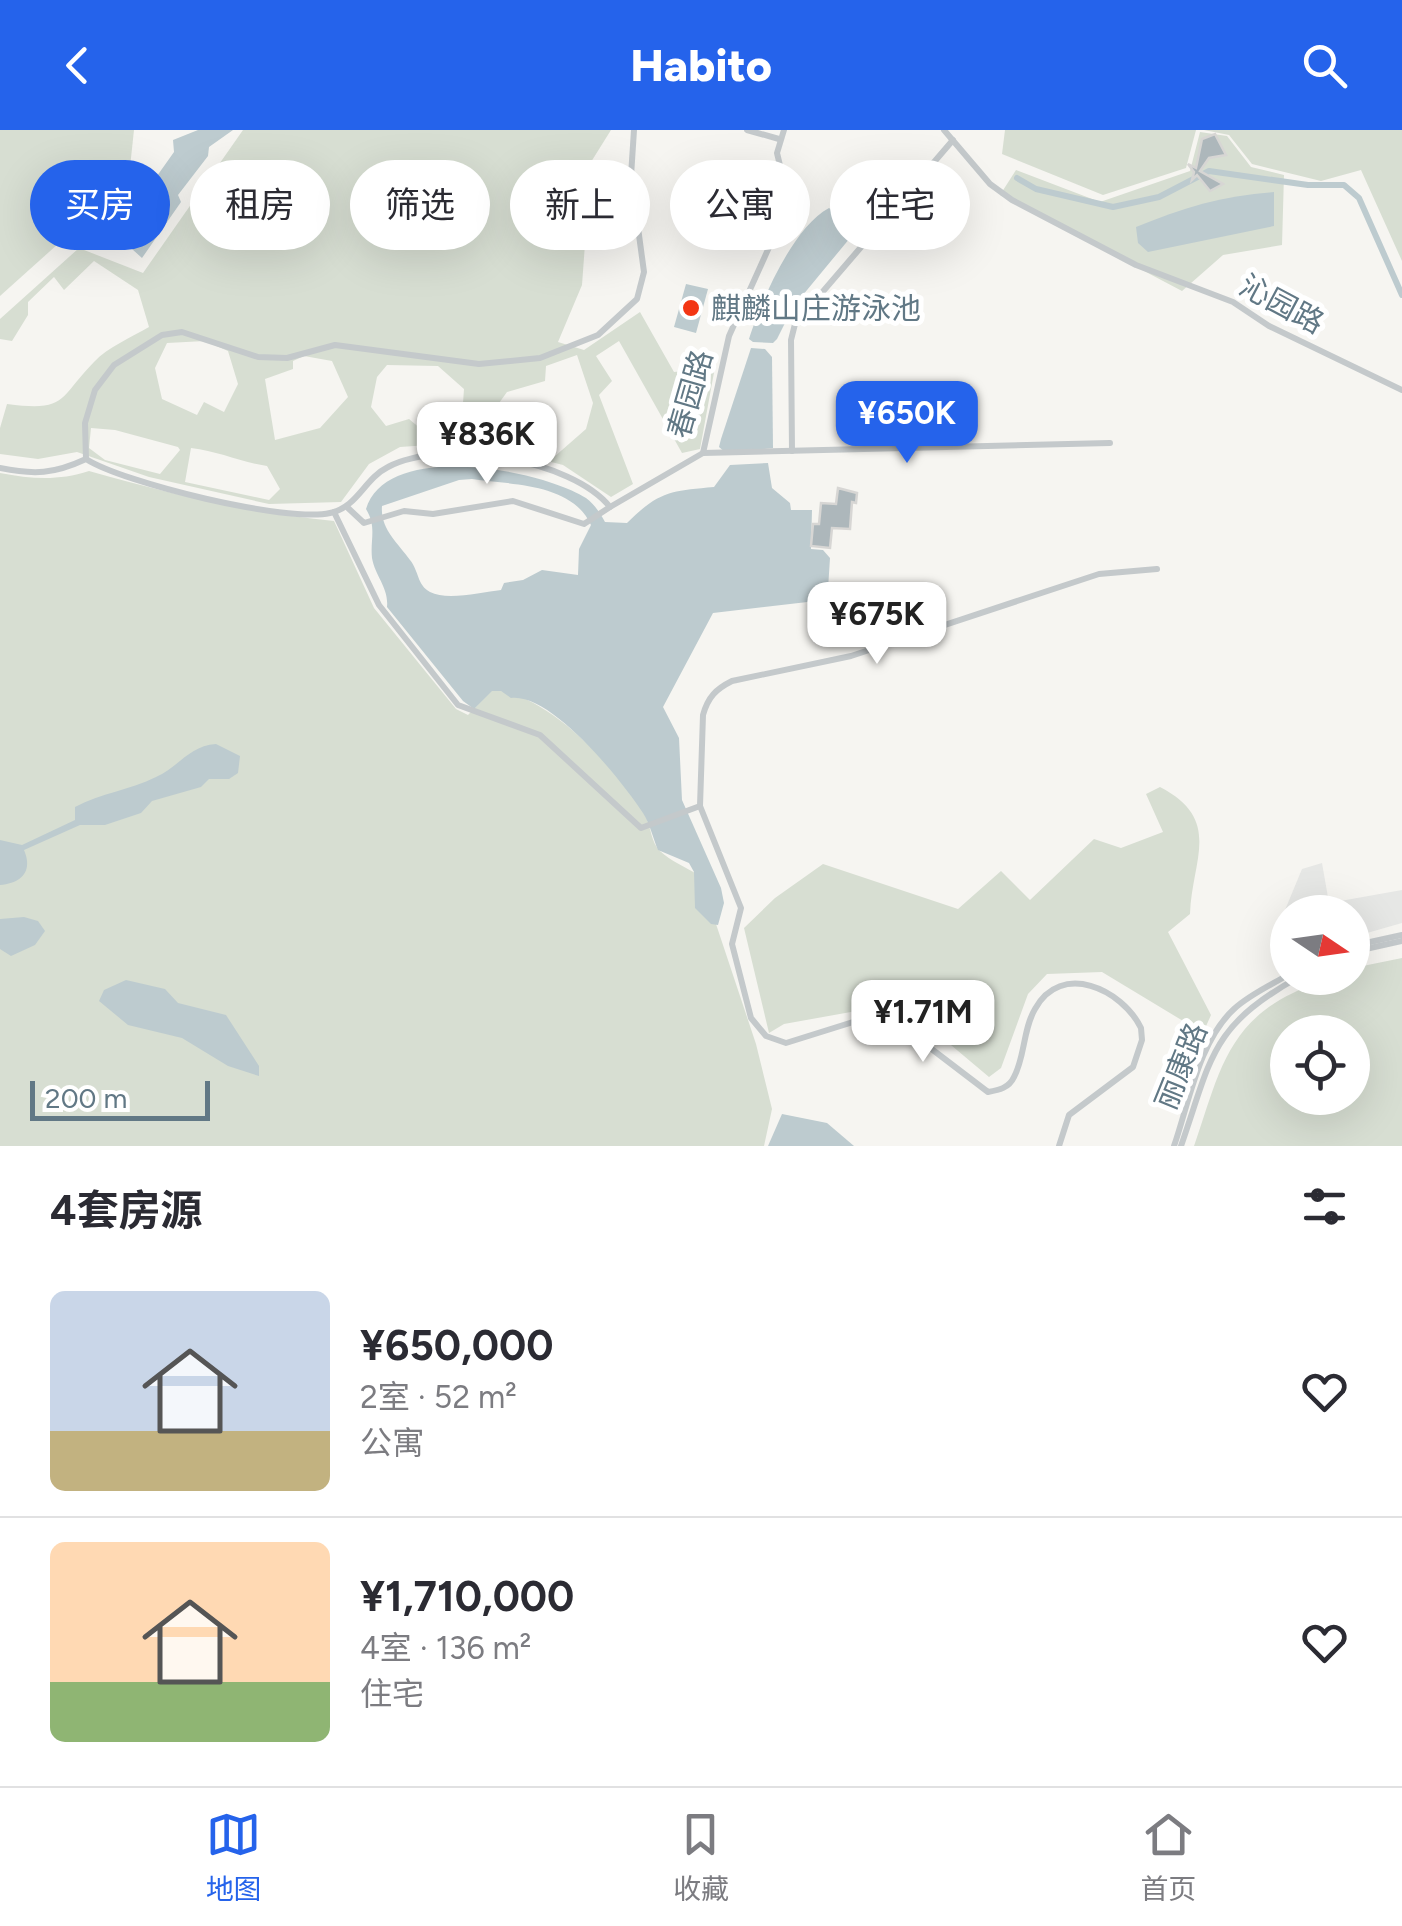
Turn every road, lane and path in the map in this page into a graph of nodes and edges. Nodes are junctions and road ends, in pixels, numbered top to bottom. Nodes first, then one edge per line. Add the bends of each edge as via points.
1 (634, 130) edge
2 (747, 130) edge
3 (784, 130) edge
4 (944, 130) edge
5 (780, 139) junction
6 (952, 140) junction
7 (1402, 390) edge
8 (1110, 443) dead end
9 (792, 451) junction
10 (703, 453) junction
11 (86, 459) junction
12 (0, 468) edge
13 (610, 507) junction
14 (348, 508) junction
15 (334, 512) junction
16 (1157, 569) dead end
17 (700, 806) junction
18 (1402, 938) edge
19 (1370, 945) edge
20 (1270, 986) edge
21 (1270, 994) edge
22 (1059, 1146) edge
23 (1178, 1146) edge

1 - 11 street via 632,176 644,272 637,299 598,334 540,358 479,364 335,345 287,358 258,356 182,332 162,336 114,365 94,390 85,423
2 - 5 street
3 - 5 street
4 - 6 street, 沁园路
5 - 10 street, 春园路 via 789,204 730,336
6 - 7 street, 沁园路 via 1012,200 1136,265 1234,302
6 - 9 street via 795,324
8 - 9 street
9 - 10 street
10 - 13 street, 春园路
11 - 12 street via 34,475
11 - 15 street via 180,492 271,510
13 - 14 street, 春园路 via 584,524 520,501 433,514 404,510 364,523
13 - 14 street via 588,487 495,455 436,453 383,469
14 - 15 street
15 - 17 street via 379,604 458,704 540,735 636,826
16 - 17 street via 1099,574 851,656 719,687 703,715
17 - 22 street via 741,908 732,944 752,1018 766,1036 786,1043 866,1018 891,1018 988,1092 1014,1078 1045,993 1077,983 1118,996 1141,1028 1139,1055 1133,1067 1069,1114
18 - 19 street
20 - 23 street, 丽康路 via 1223,1021
21 - 23 street, 丽康路 via 1231,1024

